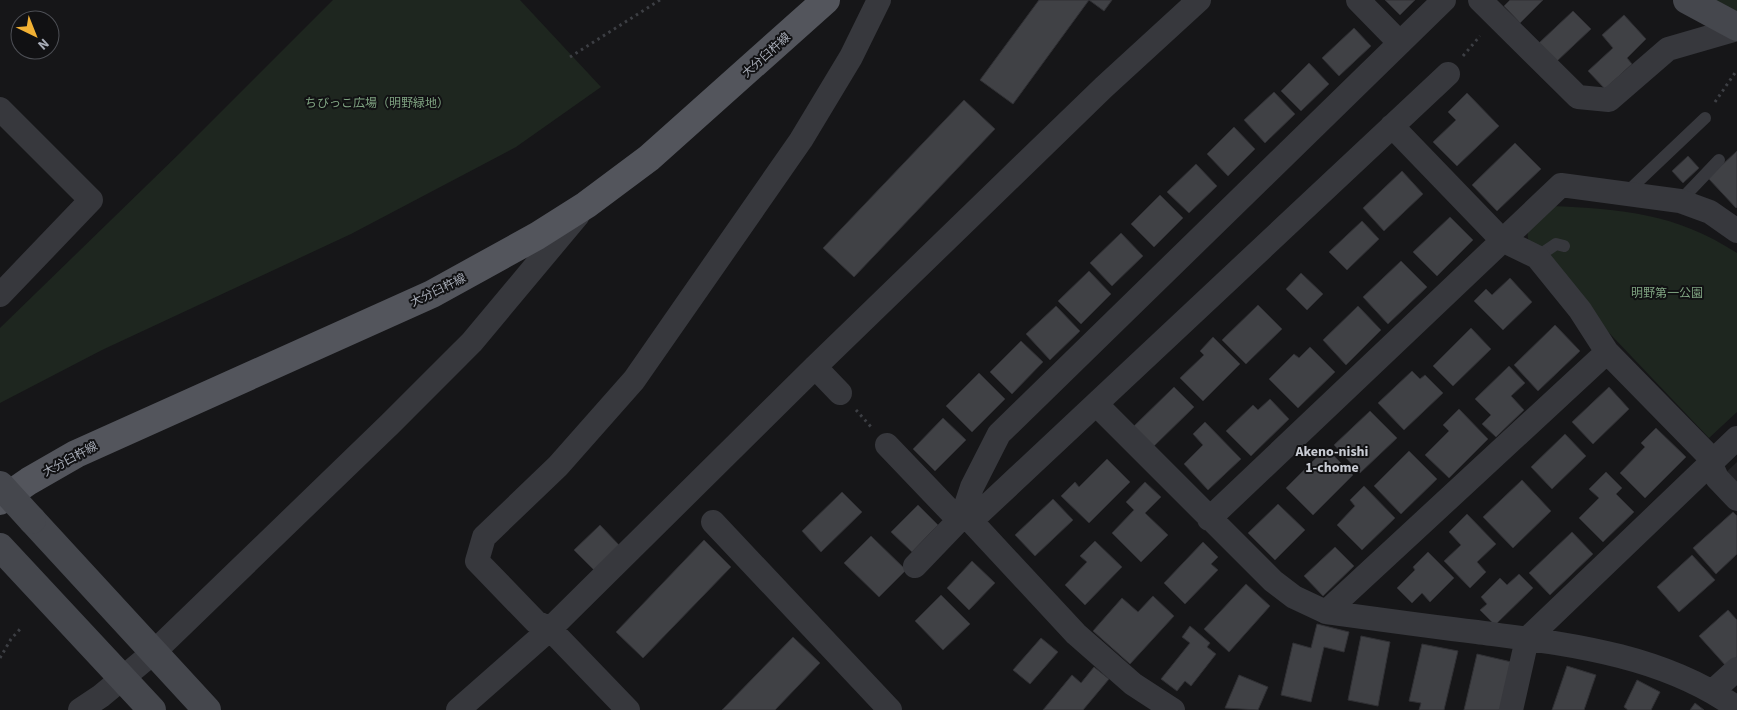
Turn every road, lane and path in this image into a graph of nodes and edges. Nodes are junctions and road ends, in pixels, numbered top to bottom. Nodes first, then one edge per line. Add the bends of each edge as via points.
1 (660, 0) edge
2 (826, 0) edge
3 (879, 0) edge
4 (1199, 0) edge
5 (1358, 0) edge
6 (1444, 0) edge
7 (1687, 0) edge
8 (1488, 8) edge
9 (1737, 28) edge
10 (1400, 43) junction
11 (570, 57) dead end
12 (1737, 70) edge
13 (1448, 74) joint
14 (0, 109) edge
15 (1705, 118) joint
16 (1392, 126) junction
17 (1719, 160) dead end
18 (1626, 193) junction
19 (1680, 201) junction
20 (586, 205) junction
21 (1737, 231) edge
22 (1502, 240) junction
23 (1564, 246) dead end
24 (1537, 257) junction
25 (0, 295) edge
26 (1607, 352) junction
27 (815, 367) junction
28 (840, 393) joint
29 (1096, 404) junction
30 (1737, 438) edge
31 (888, 445) joint
32 (1710, 463) junction
33 (0, 486) edge
34 (1737, 499) edge
35 (0, 501) edge
36 (967, 519) junction
37 (1209, 519) junction
38 (713, 522) dead end
39 (0, 547) edge
40 (915, 566) dead end
41 (1326, 612) junction
42 (22, 627) dead end
43 (550, 629) junction
44 (1527, 639) junction
45 (154, 652) junction
46 (0, 658) edge
47 (1737, 669) edge
48 (123, 678) junction
49 (1713, 691) junction
50 (1737, 708) edge
51 (1170, 709) edge
52 (80, 710) edge
53 (152, 710) edge
54 (207, 710) edge
55 (458, 710) edge
56 (628, 710) edge
57 (890, 710) edge
58 (1511, 710) edge

1 - 11 path
2 - 20 main road, 大分臼杵線 via 649,158
3 - 43 street via 851,57 801,140 634,380 558,466 484,537 477,561 536,622
4 - 27 street via 1104,87
5 - 10 street
6 - 10 street
7 - 9 street
8 - 9 street via 1578,97 1609,100 1668,48
8 - 13 path
10 - 36 street via 999,434 983,462
12 - 15 path
13 - 16 street
14 - 25 street via 91,200
15 - 18 lane
16 - 22 street
16 - 29 street
17 - 19 lane
18 - 19 street
18 - 22 street via 1561,185
19 - 21 street via 1710,212
20 - 35 main road, 大分臼杵線 via 432,294 110,438 29,481
20 - 45 street via 472,342
22 - 24 street
22 - 37 street
23 - 24 lane via 1556,244
24 - 26 street via 1580,310
26 - 32 street via 1706,453
26 - 41 street
27 - 28 street
27 - 43 street
28 - 31 path
29 - 36 street
29 - 37 street
30 - 32 street
31 - 36 street via 952,513
32 - 34 street via 1717,478
32 - 44 street
33 - 45 street, bridge
36 - 40 street
36 - 51 street via 1076,634 1133,684
37 - 41 street via 1273,581 1294,597
38 - 57 street
39 - 48 street
41 - 44 street
42 - 46 path
43 - 55 street
43 - 56 street
44 - 49 street via 1606,651
44 - 58 street
45 - 48 street
45 - 54 street
47 - 49 street
48 - 52 street
48 - 53 street
49 - 50 street

